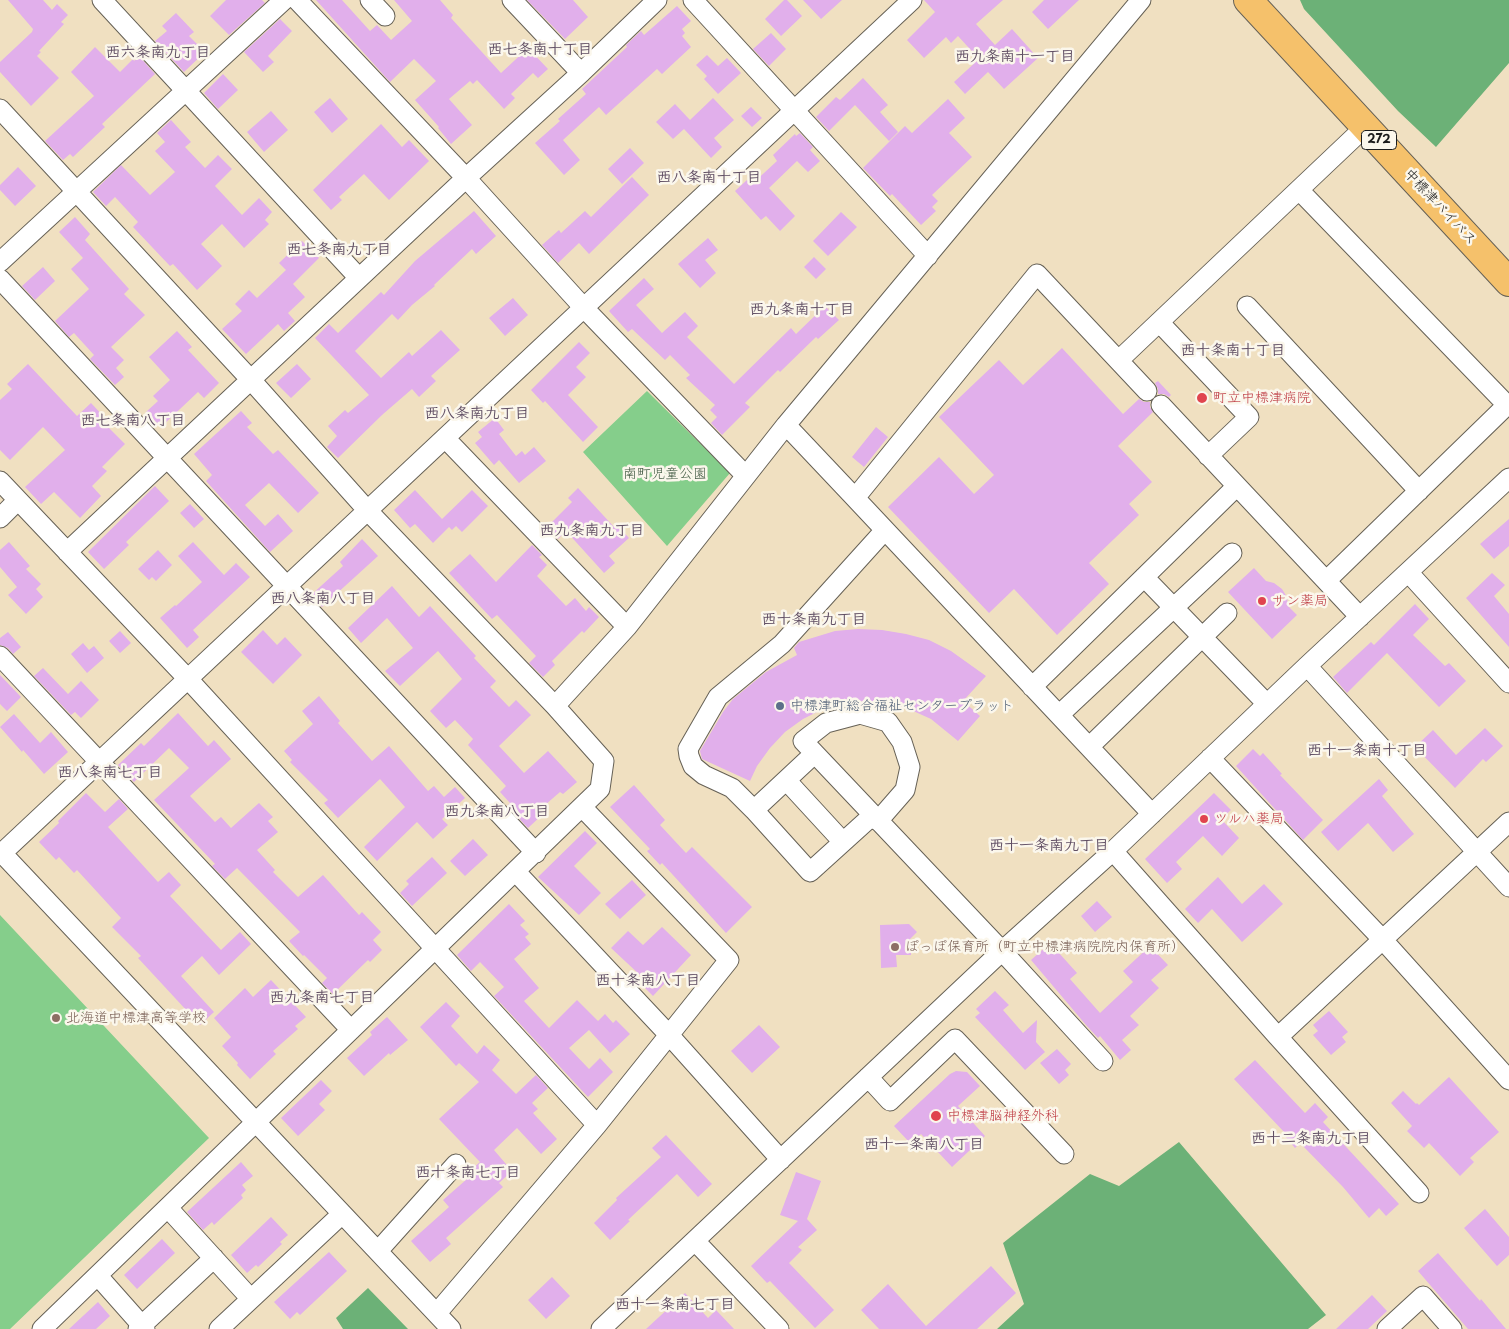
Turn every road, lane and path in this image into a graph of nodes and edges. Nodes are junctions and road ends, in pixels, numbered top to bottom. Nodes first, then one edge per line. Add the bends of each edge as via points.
1 (102, 0) edge
2 (284, 0) edge
3 (297, 0) edge
4 (370, 0) edge
5 (512, 0) edge
6 (657, 0) edge
7 (693, 0) edge
8 (912, 0) edge
9 (1141, 0) edge
10 (1248, 0) edge
11 (385, 16) dead end
12 (581, 73) junction
13 (186, 90) junction
14 (0, 109) edge
15 (795, 110) junction
16 (1366, 126) junction
17 (466, 178) junction
18 (1298, 190) junction
19 (76, 191) junction
20 (928, 256) junction
21 (0, 262) edge
22 (359, 278) junction
23 (0, 279) edge
24 (1509, 282) edge
25 (1246, 306) dead end
26 (584, 308) junction
27 (1159, 322) junction
28 (1119, 360) junction
29 (251, 380) junction
30 (1147, 391) dead end
31 (1160, 405) dead end
32 (786, 425) junction
33 (445, 438) junction
34 (1208, 456) junction
35 (167, 458) junction
36 (746, 476) junction
37 (1509, 478) edge
38 (0, 481) edge
39 (1237, 486) junction
40 (1419, 491) junction
41 (855, 498) junction
42 (18, 500) junction
43 (368, 511) junction
44 (0, 518) edge
45 (885, 530) junction
46 (67, 552) junction
47 (1232, 553) dead end
48 (1408, 572) junction
49 (1144, 577) junction
50 (1326, 581) junction
51 (286, 586) junction
52 (1174, 608) junction
53 (1227, 613) dead end
54 (1360, 617) junction
55 (627, 628) junction
56 (1202, 637) junction
57 (0, 656) edge
58 (1307, 666) junction
59 (188, 679) junction
60 (1509, 682) edge
61 (1032, 687) junction
62 (1267, 704) junction
63 (555, 706) junction
64 (1059, 715) junction
65 (1088, 747) junction
66 (814, 754) junction
67 (1210, 758) junction
68 (100, 762) junction
69 (786, 780) junction
70 (582, 807) junction
71 (754, 810) junction
72 (1152, 814) junction
73 (876, 818) junction
74 (1509, 822) edge
75 (843, 842) junction
76 (1, 852) edge
77 (1112, 852) junction
78 (1477, 852) junction
79 (536, 853) junction
80 (516, 872) junction
81 (1509, 887) edge
82 (1383, 940) junction
83 (435, 949) junction
84 (1002, 951) junction
85 (351, 1030) junction
86 (670, 1036) junction
87 (1278, 1036) junction
88 (1103, 1061) dead end
89 (868, 1078) junction
90 (1509, 1080) edge
91 (256, 1123) junction
92 (597, 1125) junction
93 (1064, 1154) dead end
94 (781, 1160) junction
95 (456, 1164) dead end
96 (1418, 1193) dead end
97 (168, 1208) junction
98 (342, 1214) junction
99 (695, 1241) junction
100 (378, 1251) junction
101 (214, 1258) junction
102 (98, 1276) junction
103 (251, 1299) junction
104 (437, 1313) junction
105 (142, 1328) edge
106 (42, 1329) edge
107 (219, 1329) edge
108 (451, 1329) edge
109 (601, 1329) edge
110 (779, 1329) edge
111 (1387, 1329) edge
112 (1452, 1329) edge

1 - 13 street
2 - 13 street
3 - 17 street
4 - 11 street
5 - 12 street
6 - 12 street
7 - 15 street
8 - 15 street
9 - 20 street
10 - 16 highway, 中標津バイパス / 272
12 - 17 street
13 - 19 street
13 - 22 street
14 - 19 street
15 - 20 street
15 - 26 street
16 - 18 street
16 - 24 highway, 中標津バイパス / 272
17 - 22 street
17 - 26 street
18 - 27 street
18 - 40 street via 1507,405
19 - 21 street
19 - 29 street
20 - 32 street
22 - 29 street
23 - 35 street
25 - 40 street
26 - 33 street
26 - 36 street
27 - 28 street
27 - 34 street via 1249,416
28 - 30 street
28 - 41 street via 1038,274
29 - 35 street
29 - 43 street
31 - 34 street
32 - 36 street
32 - 41 street
33 - 43 street
33 - 55 street
34 - 39 street
35 - 46 street
35 - 51 street
36 - 55 street
37 - 48 street
38 - 42 street
39 - 49 street
39 - 50 street
40 - 50 street
41 - 45 street
42 - 44 street
42 - 46 street
43 - 51 street
43 - 63 street
45 - 61 street
45 - 71 street via 782,644 718,697 688,749 693,766 732,788
46 - 59 street
47 - 52 street
48 - 54 street
48 - 60 street
49 - 52 street
49 - 61 street
50 - 54 street
51 - 59 street
51 - 79 street
52 - 56 street
52 - 64 street
53 - 56 street
54 - 58 street
55 - 63 street
56 - 62 street
56 - 65 street
57 - 68 street
58 - 62 street
58 - 78 street
59 - 68 street
59 - 83 street
61 - 64 street
62 - 67 street
63 - 70 street via 604,761 600,789
64 - 65 street
65 - 72 street
66 - 69 street
66 - 73 street
66 - 73 street via 803,741 826,723 860,714 888,722 902,742 910,767 905,790
67 - 72 street
67 - 82 street
68 - 76 street
68 - 85 street
69 - 71 street
69 - 75 street
70 - 79 street
70 - 86 street via 729,960
71 - 75 street via 810,872
72 - 77 street
73 - 75 street
73 - 84 street
74 - 78 street
76 - 91 street
77 - 84 street
77 - 87 street
78 - 81 street
78 - 82 street
79 - 80 street
80 - 83 street
80 - 86 street
82 - 87 street
82 - 90 street
83 - 85 street
83 - 92 street
84 - 88 street
84 - 89 street
85 - 91 street
86 - 92 street
86 - 94 street
87 - 96 street
89 - 93 street via 890,1101 955,1038
89 - 94 street
91 - 97 street
91 - 98 street
92 - 104 street
94 - 99 street
95 - 100 street
97 - 101 street
97 - 102 street
98 - 100 street
98 - 103 street
99 - 109 street
99 - 110 street
100 - 104 street
101 - 103 street
101 - 105 street
102 - 105 street
102 - 106 street
103 - 107 street
104 - 108 street
111 - 112 street via 1423,1296

